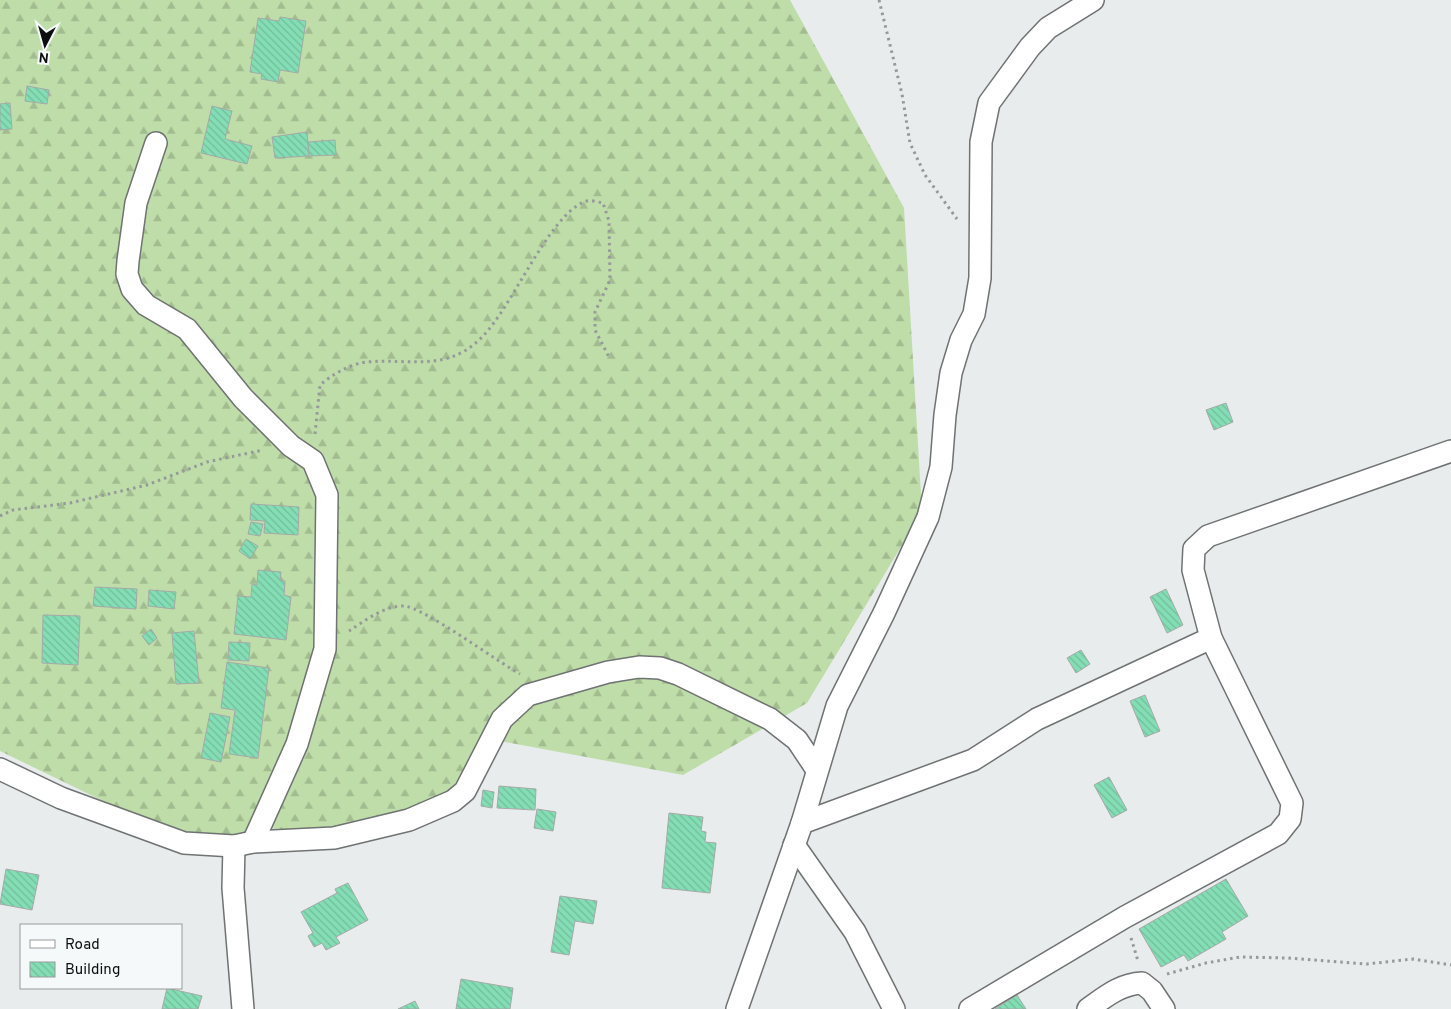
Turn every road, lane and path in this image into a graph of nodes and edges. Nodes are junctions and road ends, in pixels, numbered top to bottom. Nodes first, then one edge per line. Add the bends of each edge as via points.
1 (879, 0) edge
2 (1093, 0) edge
3 (156, 143) dead end
4 (981, 252) junction
5 (609, 357) dead end
6 (291, 446) junction
7 (1451, 451) edge
8 (313, 461) junction
9 (0, 516) edge
10 (1211, 638) junction
11 (325, 649) junction
12 (547, 688) junction
13 (0, 769) edge
14 (818, 770) junction
15 (802, 824) junction
16 (243, 844) junction
17 (794, 845) junction
18 (1125, 917) junction
19 (1451, 965) edge
20 (1142, 983) junction
21 (243, 1009) edge
22 (737, 1009) edge
23 (894, 1009) edge
24 (970, 1009) edge
25 (1088, 1009) edge
26 (1164, 1009) edge

1 - 4 path via 900,85 910,143 925,175
2 - 4 street via 1048,28 989,103 981,142
3 - 6 street via 136,203 127,274 132,289 146,305 186,329 243,398
4 - 14 street via 974,314 961,340 951,373 944,415 941,467 928,516 837,706
5 - 8 path via 595,330 595,312 610,280 609,221 602,203 586,200 571,208 546,241 505,308 482,338 459,354 432,363 366,362 334,373 320,385
6 - 8 street
6 - 9 path via 206,462 147,485 70,503 14,510
7 - 10 street via 1208,536 1194,549 1192,570
8 - 11 street via 327,495
10 - 15 street via 1037,720 973,760
10 - 18 street via 1292,803 1290,819 1278,834
11 - 12 path via 362,622 389,609 404,606 430,617
11 - 16 street via 297,744
12 - 14 street via 608,672 660,668 770,720 797,740
12 - 16 street via 528,695 502,720 464,791 453,801 410,820 334,838
13 - 16 street via 62,798 184,843
14 - 15 street
15 - 17 street
16 - 21 street via 233,888
17 - 22 street
17 - 23 street via 855,932
18 - 20 path
18 - 24 street
19 - 20 path via 1413,959 1367,964 1240,957 1206,963
20 - 25 street via 1111,992
20 - 26 street

